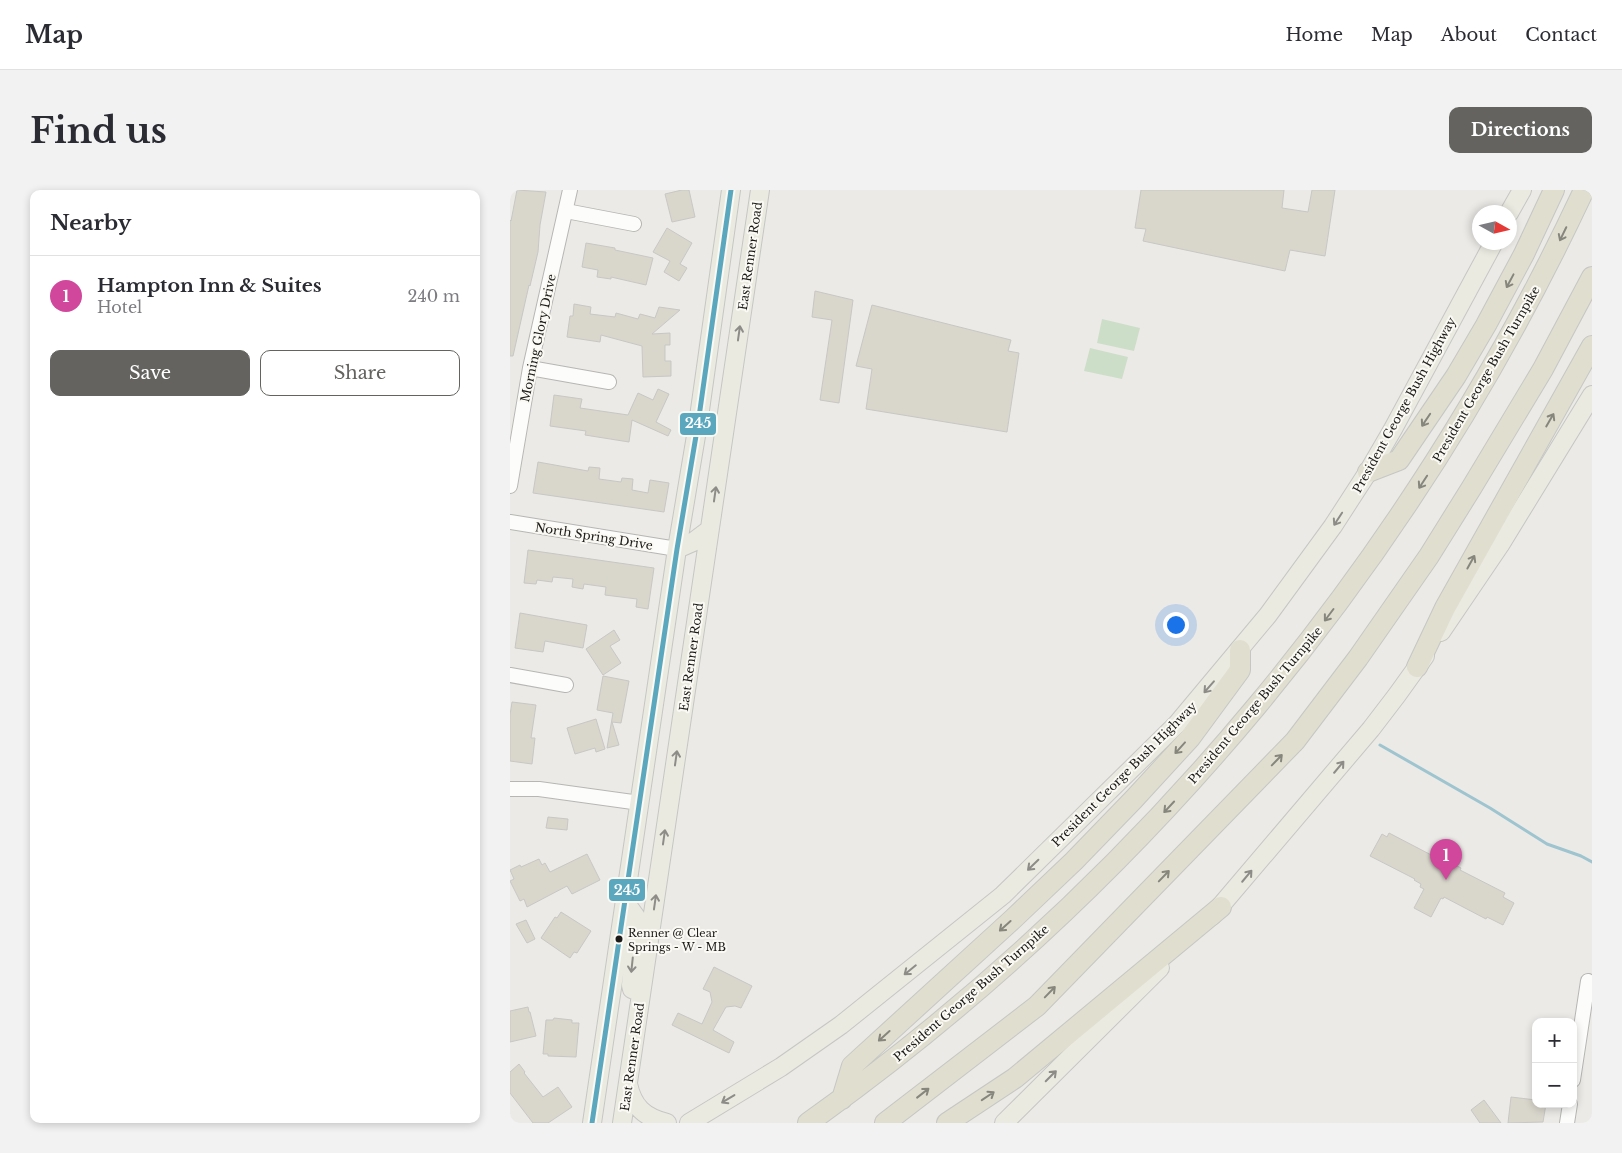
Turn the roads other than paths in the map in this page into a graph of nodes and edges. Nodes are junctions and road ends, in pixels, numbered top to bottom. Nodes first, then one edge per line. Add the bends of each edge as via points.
1 (570, 190) edge
2 (731, 190) edge
3 (760, 190) edge
4 (1522, 190) edge
5 (1554, 190) edge
6 (1584, 190) edge
7 (1514, 205) edge
8 (566, 211) junction
9 (634, 224) dead end
10 (1490, 250) edge
11 (1592, 277) edge
12 (1592, 346) edge
13 (530, 368) junction
14 (609, 382) dead end
15 (1592, 395) edge
16 (698, 424) junction
17 (725, 427) junction
18 (1368, 472) junction
19 (510, 486) edge
20 (510, 522) edge
21 (710, 530) junction
22 (677, 549) junction
23 (696, 622) junction
24 (1240, 650) junction
25 (1417, 667) junction
26 (510, 675) edge
27 (566, 685) dead end
28 (510, 789) edge
29 (640, 803) junction
30 (669, 807) junction
31 (626, 903) junction
32 (1221, 908) junction
33 (1588, 981) dead end
34 (641, 993) junction
35 (1576, 1063) edge
36 (628, 1083) junction
37 (842, 1099) junction
38 (1569, 1108) edge
39 (592, 1123) edge
40 (622, 1123) edge
41 (667, 1123) edge
42 (689, 1123) edge
43 (808, 1123) edge
44 (885, 1123) edge
45 (947, 1123) edge
46 (1004, 1123) edge
47 (1567, 1123) edge

1 - 8 street, Morning Glory Drive
2 - 16 main road
17 -> 3 main road, East Renner Road
4 - 7 main road
5 -> 18 highway via 1524,254 1456,376 1399,460
6 -> 37 highway, President George Bush Turnpike via 1521,316 1445,446 1355,580 1269,692 1169,806 1062,914 950,1014
8 - 9 street
8 - 13 street, Morning Glory Drive
10 - 18 main road, President George Bush Highway
44 -> 11 highway via 1037,1006 1295,741 1429,556 1543,369
25 -> 12 highway via 1445,608
13 - 14 street
13 - 19 street, Morning Glory Drive
15 - 25 main road via 1500,545
16 - 17 main road
16 - 22 main road
21 -> 17 main road, East Renner Road
18 -> 24 main road, President George Bush Highway via 1312,557
20 - 22 street, North Spring Drive
21 - 22 main road
21 - 23 main road, East Renner Road
22 - 23 main road via 694,563 688,601
22 - 29 main road
30 -> 23 main road, East Renner Road
24 -> 37 highway via 1240,670 1190,738 1074,860 852,1066
24 -> 42 main road, President George Bush Highway via 1177,724 1003,894 841,1026 781,1068
32 -> 25 main road via 1371,729
26 - 27 street
28 - 29 street via 540,789
29 - 30 main road
29 - 31 main road
34 -> 30 main road, East Renner Road
31 -> 34 main road via 638,922 631,985
31 - 39 main road
45 -> 32 highway via 1015,1078
46 -> 32 main road
33 - 35 street
34 - 36 main road, East Renner Road
36 - 40 main road, East Renner Road
36 - 41 main road via 631,1098 641,1111
37 - 43 highway, President George Bush Turnpike
38 - 47 street

